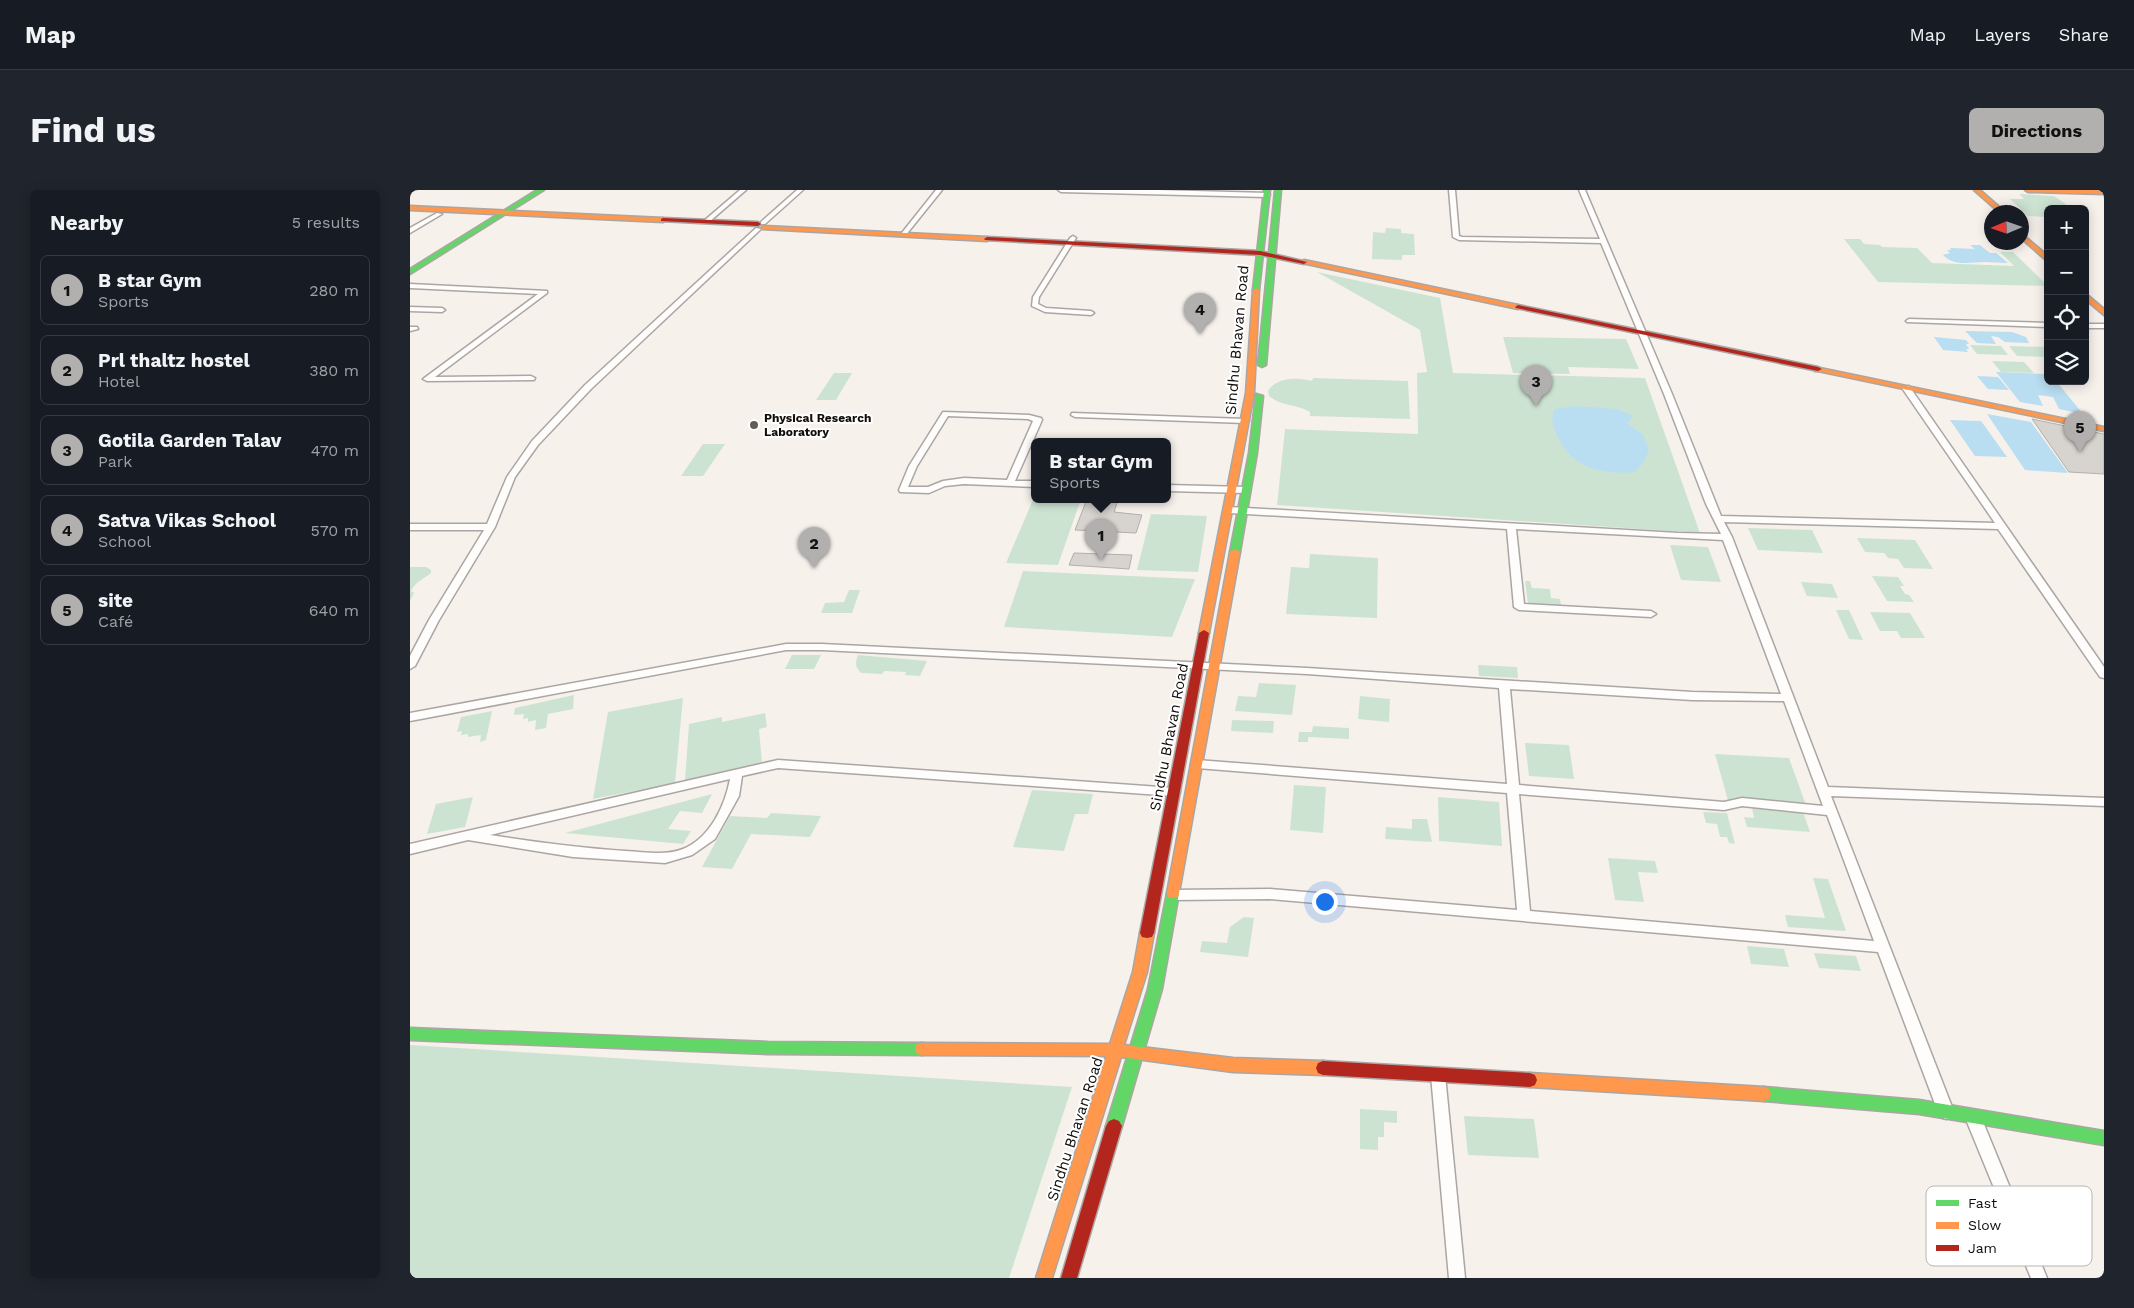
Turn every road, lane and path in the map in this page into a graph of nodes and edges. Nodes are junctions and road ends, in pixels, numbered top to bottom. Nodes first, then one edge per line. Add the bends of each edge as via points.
1 (541, 190) edge
2 (743, 190) edge
3 (800, 190) edge
4 (939, 190) edge
5 (1061, 190) edge
6 (1278, 190) edge
7 (1452, 190) edge
8 (1582, 190) edge
9 (1971, 190) edge
10 (1977, 190) edge
11 (2028, 190) edge
12 (1102, 191) edge
13 (2104, 192) edge
14 (1267, 193) edge
15 (1988, 205) edge
16 (1994, 205) edge
17 (410, 208) edge
18 (410, 213) edge
19 (439, 214) junction
20 (502, 214) junction
21 (707, 221) junction
22 (761, 226) junction
23 (410, 231) edge
24 (905, 233) junction
25 (2029, 236) edge
26 (1071, 240) junction
27 (1604, 241) junction
28 (2029, 242) edge
29 (1260, 250) junction
30 (2045, 250) edge
31 (1273, 252) junction
32 (2044, 256) edge
33 (1305, 262) junction
34 (1271, 270) junction
35 (410, 272) edge
36 (410, 286) edge
37 (2089, 290) edge
38 (2089, 299) edge
39 (2104, 304) edge
40 (410, 309) edge
41 (442, 310) dead end
42 (1090, 313) dead end
43 (2104, 313) edge
44 (1909, 321) dead end
45 (2044, 325) edge
46 (2089, 326) edge
47 (2104, 326) edge
48 (1640, 330) junction
49 (531, 378) dead end
50 (1906, 388) junction
51 (1075, 415) dead end
52 (1245, 421) junction
53 (2104, 424) edge
54 (2104, 430) edge
55 (1010, 483) junction
56 (1031, 484) edge
57 (1171, 488) edge
58 (1232, 490) junction
59 (1246, 490) junction
60 (1229, 510) junction
61 (1242, 511) junction
62 (1718, 519) junction
63 (410, 526) edge
64 (1511, 526) junction
65 (2002, 526) junction
66 (490, 527) junction
67 (1727, 537) junction
68 (1651, 614) dead end
69 (410, 666) edge
70 (1198, 667) junction
71 (1214, 668) junction
72 (2104, 675) edge
73 (1504, 685) junction
74 (1790, 698) junction
75 (410, 717) edge
76 (1198, 764) junction
77 (737, 774) junction
78 (1513, 789) junction
79 (1825, 791) junction
80 (1174, 792) junction
81 (2104, 802) edge
82 (1832, 811) junction
83 (466, 836) junction
84 (410, 849) edge
85 (1172, 894) junction
86 (1524, 915) junction
87 (1884, 947) junction
88 (410, 1034) edge
89 (1116, 1050) junction
90 (1136, 1053) junction
91 (1438, 1074) junction
92 (1946, 1112) junction
93 (1972, 1117) junction
94 (2104, 1138) edge
95 (2001, 1186) edge
96 (2034, 1266) edge
97 (1044, 1278) edge
98 (1069, 1278) edge
99 (1456, 1278) edge
100 (2039, 1278) edge

1 - 20 main road
2 - 21 street
3 - 22 street
4 - 24 street
5 - 12 street
6 - 31 main road, Sindhu Bhavan Road
7 - 27 street via 1456,237 1461,239
8 - 27 street
9 - 15 main road
10 - 16 main road
11 - 13 main road
12 - 14 street
14 - 29 main road, Sindhu Bhavan Road
17 - 20 main road
18 - 19 main road
19 - 20 main road
19 - 23 street
20 - 21 main road
20 - 22 main road
20 - 35 main road
21 - 22 main road
22 - 24 main road
22 - 66 street via 588,387 535,443 511,477
24 - 26 main road
25 - 30 main road
26 - 29 main road
26 - 42 street via 1034,305 1045,310
27 - 48 street
28 - 32 main road
29 - 31 main road
29 - 52 main road, Sindhu Bhavan Road via 1250,393
31 - 33 main road
31 - 34 main road, Sindhu Bhavan Road
31 - 48 main road
33 - 34 main road
33 - 48 main road
34 - 59 main road, Sindhu Bhavan Road via 1254,446
36 - 49 street via 545,292 427,379
37 - 39 main road
38 - 43 main road
40 - 41 street
44 - 45 street
46 - 47 street
48 - 50 main road
48 - 53 main road
48 - 62 street
50 - 54 main road
50 - 65 street
51 - 52 street
52 - 58 main road, Sindhu Bhavan Road
55 - 55 street via 1038,420 946,414 913,466 903,490 929,490 964,481
55 - 56 street
57 - 58 street
58 - 59 street
58 - 60 main road, Sindhu Bhavan Road
59 - 61 main road, Sindhu Bhavan Road
60 - 61 street
60 - 70 main road, Sindhu Bhavan Road
61 - 64 street
61 - 71 main road, Sindhu Bhavan Road
62 - 65 street
62 - 67 street
63 - 66 street
64 - 67 street
64 - 68 street via 1519,607
65 - 72 street
66 - 69 street
67 - 74 street
70 - 71 street
70 - 75 street via 786,647
70 - 80 main road, Sindhu Bhavan Road
71 - 73 street
71 - 76 main road, Sindhu Bhavan Road
73 - 74 street
73 - 78 street
74 - 79 street
76 - 78 street
76 - 85 main road, Sindhu Bhavan Road
77 - 80 street via 778,764
77 - 83 street
77 - 83 street via 733,796 711,836 688,852 665,858 573,852
78 - 82 street via 1724,806 1742,802
78 - 86 street
79 - 81 street
79 - 82 street
80 - 89 main road, Sindhu Bhavan Road via 1140,972
82 - 87 street
83 - 84 street
85 - 86 street via 1270,894
85 - 90 main road, Sindhu Bhavan Road via 1155,989
86 - 87 street
87 - 92 street
88 - 89 main road via 768,1048
89 - 90 main road
89 - 97 main road, Sindhu Bhavan Road
90 - 91 main road via 1233,1065
90 - 98 main road, Sindhu Bhavan Road
91 - 92 main road via 1754,1093
91 - 99 street
92 - 93 main road
93 - 94 main road
93 - 95 street
96 - 100 street

